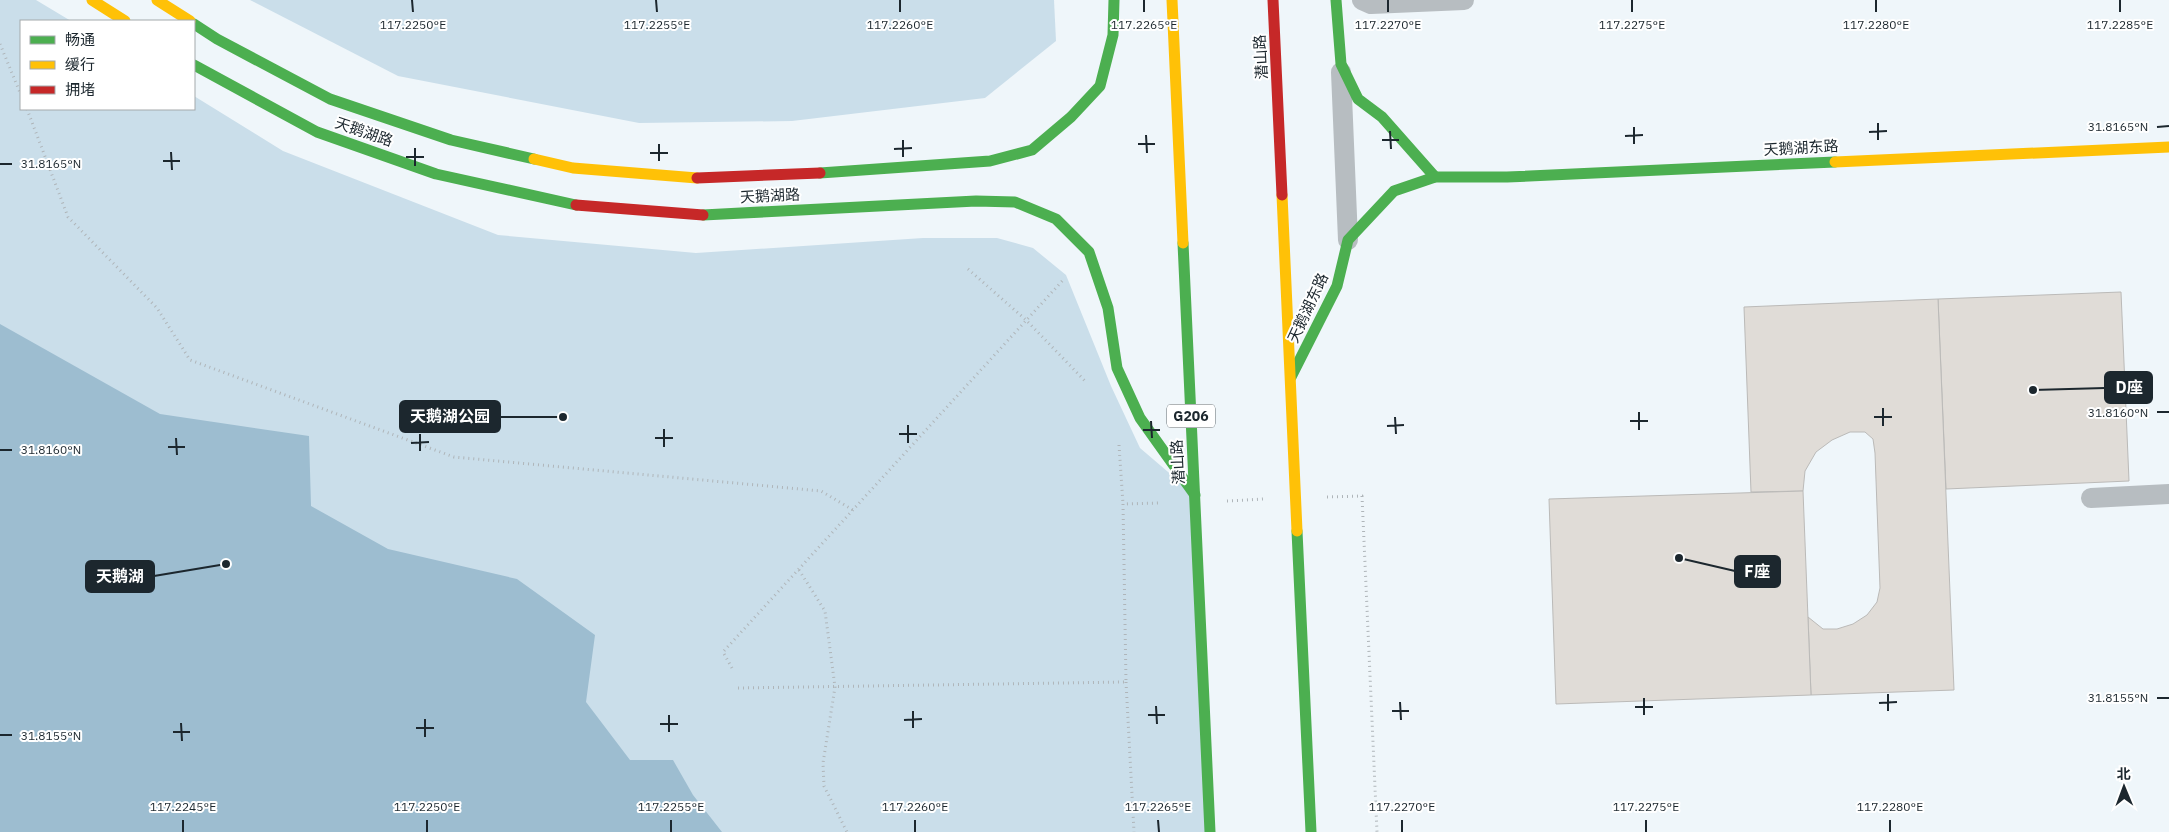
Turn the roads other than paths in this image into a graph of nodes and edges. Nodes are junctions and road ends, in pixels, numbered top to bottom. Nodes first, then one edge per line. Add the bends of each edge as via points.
1 (92, 0) edge
2 (157, 0) edge
3 (1114, 0) edge
4 (1172, 0) edge
5 (1274, 0) edge
6 (1336, 0) edge
7 (1362, 0) edge
8 (1464, 0) edge
9 (123, 20) edge
10 (188, 20) edge
11 (195, 25) edge
12 (1341, 64) junction
13 (195, 67) edge
14 (2169, 147) edge
15 (1435, 177) junction
16 (1348, 240) junction
17 (1291, 377) junction
18 (2169, 494) edge
19 (1195, 495) junction
20 (2091, 498) dead end
21 (1210, 832) edge
22 (1311, 832) edge

1 - 9 street
2 - 10 street
3 - 11 street, 天鹅湖路 via 1112,35 1100,86 1071,117 1032,150 990,161 699,178 573,168 450,140 330,99
4 - 19 street, 潜山路 / G206
5 - 17 street, 潜山路
6 - 12 street
7 - 8 lane via 1371,4
12 - 15 street via 1358,99 1382,117
12 - 16 lane
13 - 19 street, 天鹅湖路 via 317,132 436,174 569,204 698,215 976,201 1016,202 1056,219 1089,252 1108,308 1117,368 1140,418
14 - 15 street, 天鹅湖东路 via 1507,177
15 - 16 street, 天鹅湖东路 via 1394,191
16 - 17 street, 天鹅湖东路 via 1337,286
17 - 22 street, 潜山路
18 - 20 lane
19 - 21 street, 潜山路 / G206

